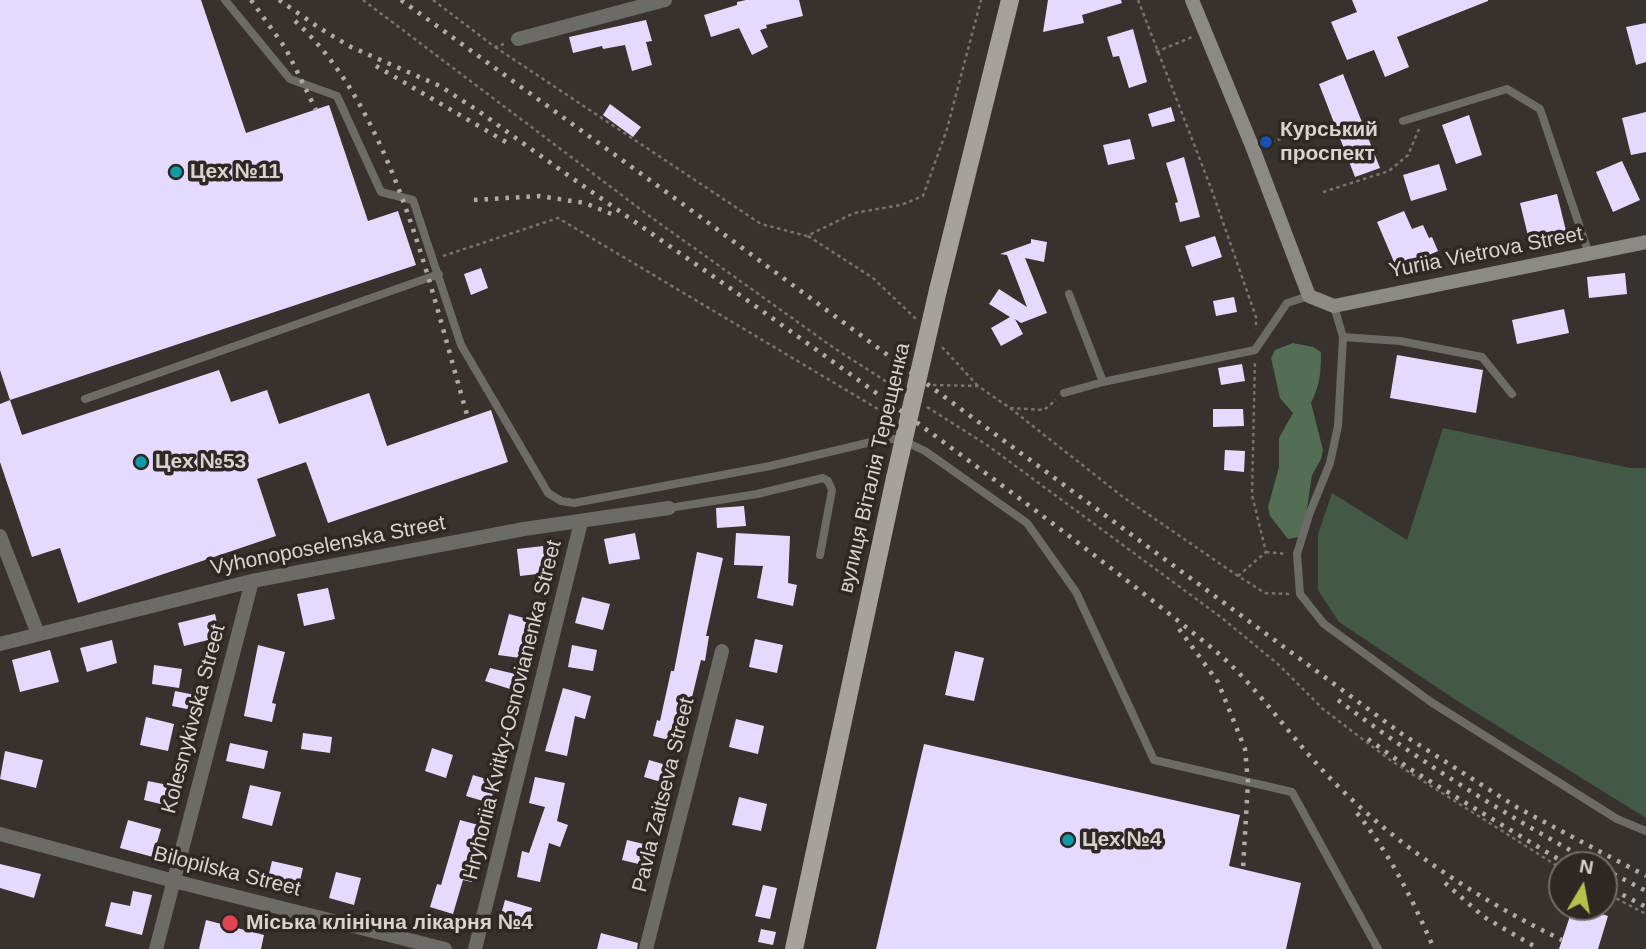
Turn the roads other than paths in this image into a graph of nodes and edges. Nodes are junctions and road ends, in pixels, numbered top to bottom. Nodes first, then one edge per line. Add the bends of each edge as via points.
1 (225, 0) edge
2 (665, 0) edge
3 (1010, 0) edge
4 (1192, 0) edge
5 (518, 39) road end
6 (1403, 121) dead end
7 (1646, 242) edge
8 (1589, 254) junction
9 (439, 274) junction
10 (1069, 294) dead end
11 (1309, 296) junction
12 (1334, 306) junction
13 (1342, 337) junction
14 (1103, 382) junction
15 (1064, 394) road end
16 (1512, 394) dead end
17 (85, 399) dead end
18 (669, 508) joint
19 (581, 522) junction
20 (0, 536) edge
21 (820, 555) dead end
22 (252, 582) junction
23 (38, 634) junction
24 (0, 644) edge
25 (722, 651) dead end
26 (1646, 831) edge
27 (0, 834) edge
28 (174, 881) junction
29 (156, 949) edge
30 (445, 949) edge
31 (475, 949) edge
32 (646, 949) edge
33 (794, 949) edge
34 (1378, 949) edge

1 - 9 lane via 290,79 337,96 381,192 413,200
2 - 5 street
3 - 33 main road, вулиця Віталія Терещенка, bridge via 895,478
4 - 11 street
6 - 8 lane via 1507,89 1540,109
7 - 8 street, Yuriia Vietrova Street
8 - 12 street, Yuriia Vietrova Street
9 - 17 lane
9 - 34 lane via 461,345 548,493 561,501 574,503 900,439 925,451 1015,514 1027,523 1076,592 1154,760 1292,792
10 - 14 lane
11 - 12 street
11 - 14 lane via 1287,303 1255,350
12 - 13 lane
13 - 16 lane via 1400,341 1482,358
13 - 26 lane via 1339,426 1297,554 1300,594 1324,624 1432,702 1617,819
14 - 15 lane
18 - 19 street, Vyhonoposelenska Street
18 - 21 lane via 823,478 832,490
19 - 22 street, Vyhonoposelenska Street
19 - 31 street, Hryhoriia Kvitky-Osnovianenka Street
20 - 23 street
22 - 23 street, Vyhonoposelenska Street
22 - 28 street, Kolesnykivska Street
23 - 24 street, Vyhonoposelenska Street
25 - 32 street, Pavla Zaitseva Street
27 - 28 street, Bilopilska Street
28 - 29 street, Kolesnykivska Street
28 - 30 street, Bilopilska Street

